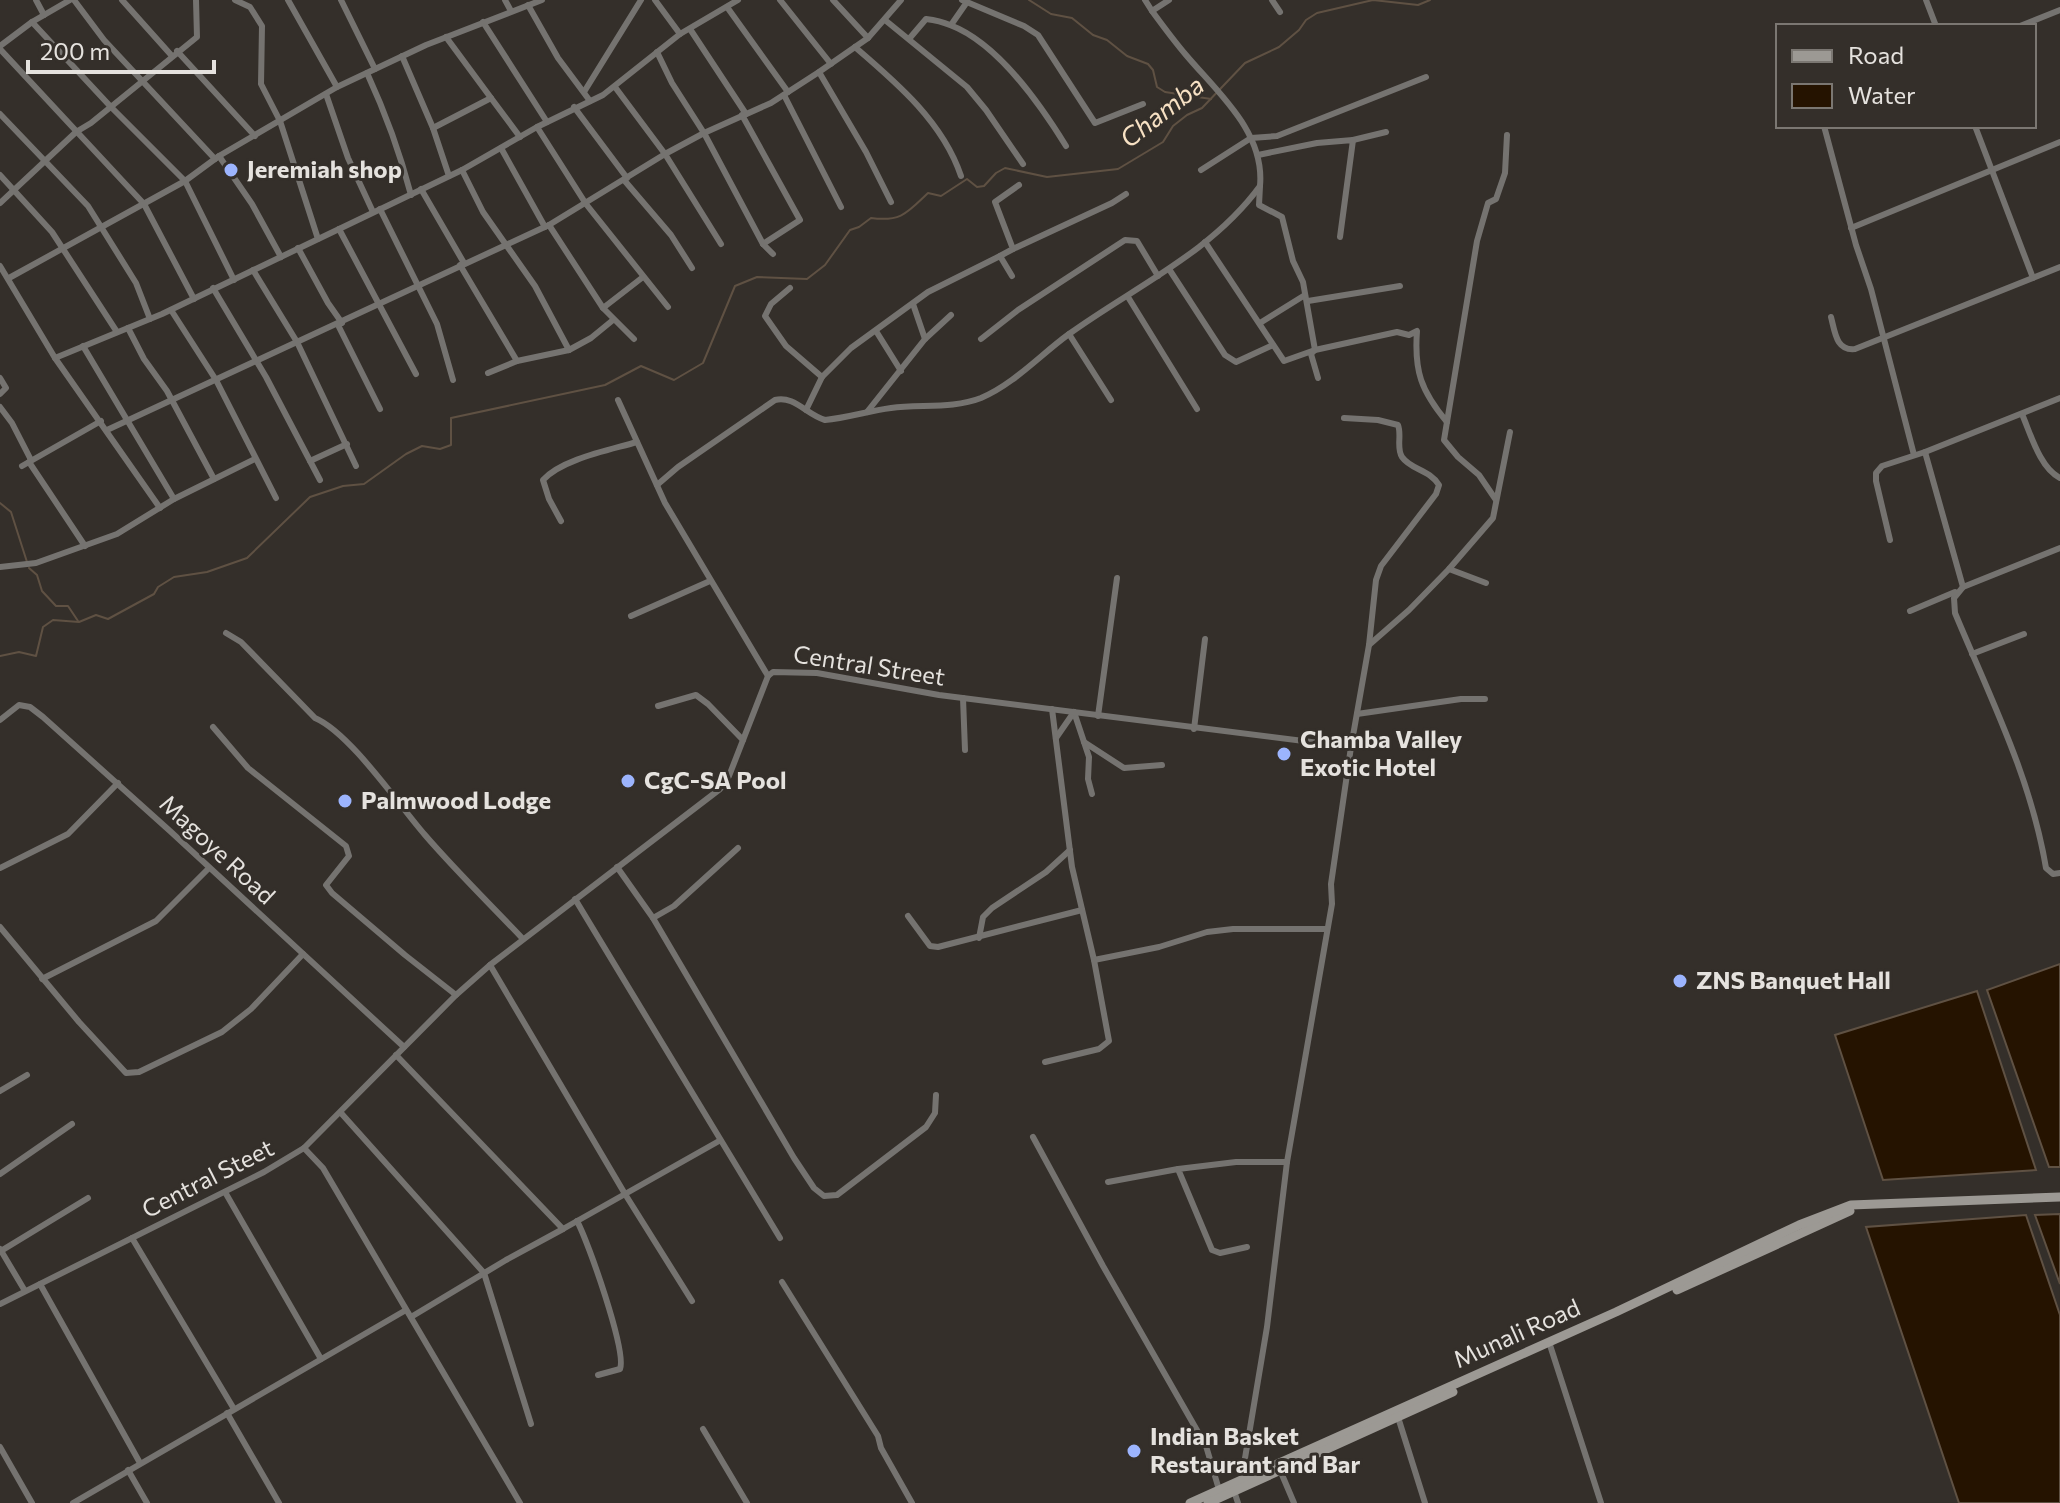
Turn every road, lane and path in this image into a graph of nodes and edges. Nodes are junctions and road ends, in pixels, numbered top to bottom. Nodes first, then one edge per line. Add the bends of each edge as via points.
1 (36, 0) edge
2 (72, 0) edge
3 (122, 0) edge
4 (196, 0) edge
5 (235, 0) edge
6 (288, 0) edge
7 (341, 0) edge
8 (505, 0) edge
9 (542, 0) edge
10 (641, 0) edge
11 (655, 0) edge
12 (780, 0) edge
13 (833, 0) edge
14 (1145, 0) edge
15 (1169, 0) edge
16 (1272, 0) edge
17 (1926, 0) edge
18 (897, 1) edge
19 (964, 1) edge
20 (732, 3) edge
21 (528, 5) junction
22 (2060, 10) edge
23 (511, 11) junction
24 (1152, 11) junction
25 (1280, 12) dead end
26 (44, 15) junction
27 (885, 20) junction
28 (32, 22) junction
29 (483, 22) junction
30 (1935, 24) edge
31 (2025, 24) edge
32 (951, 25) junction
33 (690, 29) junction
34 (680, 34) junction
35 (446, 37) junction
36 (868, 38) junction
37 (909, 39) junction
38 (0, 46) edge
39 (855, 47) junction
40 (657, 52) junction
41 (174, 54) junction
42 (402, 56) junction
43 (831, 64) junction
44 (375, 69) junction
45 (819, 72) junction
46 (367, 73) junction
47 (1426, 77) dead end
48 (142, 81) junction
49 (337, 87) junction
50 (615, 87) junction
51 (584, 92) junction
52 (326, 94) junction
53 (786, 94) junction
54 (491, 98) junction
55 (590, 101) junction
56 (1143, 104) dead end
57 (110, 106) junction
58 (574, 107) junction
59 (0, 114) edge
60 (744, 115) junction
61 (280, 121) junction
62 (547, 122) junction
63 (537, 127) junction
64 (433, 128) junction
65 (1825, 128) edge
66 (1976, 128) edge
67 (76, 132) junction
68 (1386, 132) dead end
69 (704, 133) junction
70 (1507, 135) dead end
71 (255, 136) junction
72 (520, 137) junction
73 (1251, 138) junction
74 (1353, 140) junction
75 (2060, 142) edge
76 (1066, 146) dead end
77 (501, 148) junction
78 (665, 154) junction
79 (1258, 155) junction
80 (217, 158) junction
81 (45, 162) junction
82 (1023, 164) dead end
83 (1992, 169) junction
84 (462, 170) junction
85 (1201, 170) dead end
86 (0, 175) edge
87 (449, 176) junction
88 (961, 176) dead end
89 (625, 179) junction
90 (185, 181) junction
91 (1019, 185) dead end
92 (1260, 186) junction
93 (421, 189) junction
94 (14, 190) junction
95 (1126, 194) dead end
96 (411, 195) junction
97 (891, 202) dead end
98 (0, 203) edge
99 (144, 204) junction
100 (586, 204) junction
101 (841, 207) dead end
102 (377, 210) junction
103 (101, 226) junction
104 (547, 226) junction
105 (1851, 228) junction
106 (339, 229) junction
107 (1340, 237) dead end
108 (318, 239) junction
109 (1205, 242) junction
110 (721, 244) dead end
111 (763, 244) junction
112 (505, 245) junction
113 (298, 248) junction
114 (62, 249) junction
115 (1013, 249) junction
116 (773, 254) dead end
117 (1000, 256) junction
118 (281, 257) junction
119 (462, 264) junction
120 (0, 266) edge
121 (2060, 267) edge
122 (692, 268) dead end
123 (1169, 269) junction
124 (253, 270) junction
125 (1012, 276) dead end
126 (1158, 276) junction
127 (643, 277) junction
128 (9, 278) junction
129 (2033, 278) junction
130 (234, 280) junction
131 (420, 285) junction
132 (1400, 286) dead end
133 (213, 288) junction
134 (790, 288) dead end
135 (1128, 297) junction
136 (1306, 298) junction
137 (194, 299) junction
138 (381, 304) junction
139 (913, 304) junction
140 (668, 307) dead end
141 (603, 308) junction
142 (171, 310) junction
143 (951, 315) dead end
144 (1831, 317) dead end
145 (150, 319) junction
146 (613, 320) junction
147 (1260, 323) junction
148 (340, 324) junction
149 (128, 328) junction
150 (876, 331) junction
151 (117, 332) junction
152 (1069, 334) junction
153 (1884, 338) junction
154 (634, 339) dead end
155 (925, 339) junction
156 (981, 339) dead end
157 (297, 342) junction
158 (1273, 345) junction
159 (83, 346) junction
160 (569, 350) junction
161 (1315, 350) junction
162 (55, 358) junction
163 (254, 360) junction
164 (517, 361) junction
165 (901, 371) junction
166 (488, 373) dead end
167 (416, 374) dead end
168 (822, 377) junction
169 (0, 378) edge
170 (1318, 378) dead end
171 (216, 380) junction
172 (453, 380) dead end
173 (0, 394) edge
174 (2060, 398) edge
175 (618, 400) dead end
176 (1111, 400) dead end
177 (172, 401) junction
178 (0, 407) edge
179 (380, 409) dead end
180 (1197, 409) dead end
181 (806, 410) junction
182 (867, 412) junction
183 (2022, 414) junction
184 (1344, 418) dead end
185 (101, 421) junction
186 (129, 421) junction
187 (1447, 422) junction
188 (107, 430) junction
189 (1510, 432) dead end
190 (637, 442) junction
191 (347, 444) junction
192 (1925, 452) junction
193 (1914, 455) junction
194 (255, 459) junction
195 (310, 461) junction
196 (27, 463) junction
197 (356, 466) dead end
198 (2060, 478) edge
199 (214, 479) junction
200 (320, 480) dead end
201 (657, 485) junction
202 (276, 498) dead end
203 (174, 499) junction
204 (1496, 500) junction
205 (160, 508) junction
206 (561, 521) dead end
207 (1890, 540) dead end
208 (85, 546) junction
209 (2060, 548) edge
210 (0, 567) edge
211 (1449, 569) junction
212 (1117, 578) dead end
213 (710, 581) junction
214 (1486, 583) dead end
215 (1961, 589) junction
216 (1910, 611) dead end
217 (631, 616) dead end
218 (226, 633) dead end
219 (2024, 634) dead end
220 (1205, 639) dead end
221 (1369, 645) junction
222 (1972, 654) junction
223 (768, 676) junction
224 (963, 698) junction
225 (1485, 699) dead end
226 (658, 706) dead end
227 (1052, 709) junction
228 (1074, 712) junction
229 (1357, 714) junction
230 (1098, 716) junction
231 (0, 720) edge
232 (213, 727) dead end
233 (1194, 729) junction
234 (1056, 738) junction
235 (743, 740) junction
236 (1084, 742) junction
237 (1351, 747) junction
238 (965, 750) dead end
239 (1162, 765) dead end
240 (118, 783) junction
241 (1092, 794) dead end
242 (738, 848) dead end
243 (1070, 850) junction
244 (617, 867) junction
245 (0, 868) edge
246 (209, 868) junction
247 (2060, 873) edge
248 (575, 899) junction
249 (1082, 910) junction
250 (908, 916) dead end
251 (653, 918) junction
252 (0, 927) edge
253 (1327, 929) junction
254 (979, 938) junction
255 (523, 939) junction
256 (303, 954) junction
257 (1094, 960) junction
258 (490, 965) junction
259 (42, 979) junction
260 (456, 995) junction
261 (404, 1047) junction
262 (396, 1055) junction
263 (1045, 1062) dead end
264 (27, 1075) dead end
265 (0, 1091) edge
266 (936, 1095) dead end
267 (341, 1113) junction
268 (72, 1124) dead end
269 (1033, 1137) dead end
270 (719, 1141) junction
271 (304, 1148) junction
272 (1287, 1162) junction
273 (1178, 1169) junction
274 (0, 1174) edge
275 (1108, 1182) dead end
276 (225, 1192) junction
277 (625, 1194) junction
278 (2060, 1197) edge
279 (88, 1198) dead end
280 (577, 1221) junction
281 (563, 1229) junction
282 (132, 1238) junction
283 (780, 1238) dead end
284 (1247, 1247) dead end
285 (1, 1250) edge
286 (484, 1273) junction
287 (782, 1282) dead end
288 (40, 1284) junction
289 (25, 1291) junction
290 (692, 1301) dead end
291 (0, 1304) edge
292 (406, 1310) junction
293 (411, 1317) junction
294 (1550, 1344) junction
295 (321, 1359) junction
296 (598, 1375) dead end
297 (231, 1411) junction
298 (1397, 1414) junction
299 (531, 1424) dead end
300 (703, 1429) dead end
301 (0, 1447) edge
302 (140, 1463) junction
303 (128, 1470) junction
304 (1280, 1470) junction
305 (1239, 1486) junction
306 (1220, 1493) junction
307 (32, 1503) edge
308 (73, 1503) edge
309 (147, 1503) edge
310 (279, 1503) edge
311 (520, 1503) edge
312 (747, 1503) edge
313 (912, 1503) edge
314 (1190, 1503) edge
315 (1208, 1503) edge
316 (1238, 1503) edge
317 (1294, 1503) edge
318 (1425, 1503) edge
319 (1601, 1503) edge

1 - 26 street
2 - 26 street
2 - 48 street
3 - 41 street
4 - 41 street via 198,34
5 - 61 street via 250,7 262,26 260,78
6 - 49 street
7 - 44 street
8 - 23 street
9 - 21 street
10 - 51 street
11 - 34 street
12 - 43 street
13 - 36 street
14 - 24 street
15 - 24 street
16 - 25 street
17 - 30 street
18 - 27 street
19 - 32 street
19 - 56 street via 1038,35 1095,123
20 - 33 street
20 - 53 street
21 - 23 street
21 - 51 street
22 - 31 street
23 - 29 street
24 - 73 street
26 - 28 street
27 - 36 street
27 - 37 street
28 - 38 street
28 - 57 street
29 - 35 street
29 - 62 street
32 - 37 street via 926,19
32 - 76 street via 1009,68
33 - 34 street
33 - 60 street
34 - 40 street
35 - 42 street
35 - 54 street
36 - 39 street
37 - 82 street via 967,87
38 - 67 street
39 - 43 street
39 - 88 street via 914,99
40 - 50 street
40 - 69 street
41 - 48 street
41 - 71 street
42 - 44 street
42 - 64 street
43 - 45 street
44 - 46 street
45 - 53 street
45 - 97 street
46 - 49 street
46 - 96 street via 389,122
47 - 73 street via 1277,136
48 - 57 street
48 - 80 street
49 - 52 street
50 - 55 street
50 - 78 street
51 - 55 street
52 - 61 street
52 - 102 street via 348,158
53 - 60 street
53 - 101 street
54 - 64 street
54 - 72 street
55 - 58 street
57 - 67 street
57 - 90 street
58 - 62 street
58 - 89 street
59 - 81 street
60 - 69 street
60 - 111 street via 800,220
61 - 71 street
61 - 108 street
62 - 63 street
63 - 72 street
63 - 100 street
64 - 87 street
65 - 105 street
66 - 83 street
67 - 81 street
67 - 99 street
68 - 74 street
69 - 78 street
69 - 111 street
70 - 187 street via 1505,173 1496,199 1488,203 1477,241
71 - 80 street
72 - 77 street
73 - 79 street
73 - 85 street
74 - 79 street
74 - 107 street
75 - 83 street
77 - 84 street
77 - 104 street
78 - 89 street
78 - 110 street
79 - 92 street
80 - 90 street
80 - 118 street via 252,204
81 - 94 street
81 - 103 street
83 - 105 street
83 - 129 street
84 - 87 street
84 - 112 street
86 - 94 street
87 - 93 street
89 - 100 street
89 - 122 street
90 - 99 street
90 - 130 street
91 - 115 street via 995,202
92 - 109 street
92 - 136 street via 1259,205 1282,217
93 - 96 street
93 - 119 street
94 - 98 street
94 - 114 street
95 - 115 street
96 - 102 street
99 - 103 street
99 - 137 street
100 - 104 street
100 - 127 street
102 - 106 street
102 - 131 street
103 - 114 street
103 - 145 street via 136,283
104 - 112 street
104 - 141 street
105 - 153 street
106 - 108 street
106 - 138 street
108 - 113 street
109 - 123 street
109 - 147 street
111 - 116 street
112 - 119 street
112 - 160 street via 535,286
113 - 118 street
113 - 148 street
114 - 128 street
114 - 151 street
115 - 117 street
117 - 125 street
117 - 139 street
118 - 124 street
119 - 131 street
119 - 164 street
120 - 128 street
121 - 129 street
123 - 126 street
123 - 158 street via 1225,355 1236,362
124 - 130 street
124 - 157 street
126 - 135 street
126 - 156 street via 1137,241 1125,240
127 - 140 street
127 - 141 street
128 - 162 street
129 - 153 street
130 - 133 street
131 - 138 street
131 - 172 street
132 - 136 street
133 - 137 street
133 - 163 street
134 - 168 street via 765,316 786,346
135 - 152 street
135 - 180 street
136 - 147 street
136 - 161 street
137 - 142 street
138 - 148 street
138 - 167 street
139 - 150 street
139 - 155 street
141 - 146 street
142 - 145 street
142 - 171 street
143 - 155 street
144 - 153 street via 1838,342 1847,349
145 - 149 street
146 - 154 street
146 - 160 street
147 - 158 street
148 - 157 street
148 - 179 street
149 - 151 street
149 - 177 street
150 - 165 street
150 - 168 street
151 - 159 street
152 - 176 street
152 - 182 street via 979,399
153 - 193 street
155 - 165 street
157 - 163 street
157 - 191 street
158 - 161 street via 1285,361
159 - 162 street
159 - 186 street
160 - 164 street
161 - 170 street via 1311,354
161 - 187 street via 1417,331 1418,373
162 - 185 street
163 - 171 street
163 - 195 street
164 - 166 street
165 - 182 street
168 - 181 street
169 - 173 street via 6,388
171 - 177 street
171 - 194 street
174 - 183 street
175 - 190 street
177 - 186 street
177 - 199 street
178 - 196 street
181 - 182 street via 825,420
181 - 201 street via 782,398 775,400
183 - 192 street
183 - 198 street via 2049,469
184 - 221 street via 1398,425 1403,458 1439,485 1381,566
185 - 188 street
185 - 196 street
186 - 188 street
186 - 203 street
187 - 204 street via 1447,446 1479,475
188 - 205 street
189 - 204 street
190 - 201 street
190 - 206 street via 583,458 543,480
191 - 195 street
191 - 197 street
192 - 193 street
192 - 215 street
193 - 207 street via 1876,473
194 - 199 street
194 - 202 street
195 - 200 street
196 - 208 street
199 - 203 street
201 - 213 street
203 - 205 street
204 - 211 street via 1493,518
205 - 208 street
208 - 210 street via 36,563
209 - 215 street
211 - 214 street
211 - 221 street
212 - 230 street
213 - 217 street
213 - 223 street
215 - 216 street
215 - 222 street via 1954,598 1955,613
218 - 255 street via 344,739 427,838
219 - 222 street
220 - 233 street
221 - 229 street
222 - 247 street via 2021,769 2046,868
223 - 224 street, Central Street via 779,670 817,673
223 - 235 street, Central Street
224 - 227 street, Central Street
224 - 238 street
225 - 229 street
226 - 235 street via 696,695
227 - 228 street, Central Street
227 - 234 street
228 - 230 street, Central Street
228 - 234 street
228 - 236 street
229 - 237 street
230 - 233 street, Central Street
231 - 240 street, Magoye Road via 16,706 30,707
232 - 260 street via 248,768 346,846 349,856 326,885 332,893
233 - 237 street, Central Street
234 - 243 street
235 - 244 street, Central Street via 720,789
236 - 239 street via 1124,768
236 - 241 street
237 - 253 street via 1331,884 1335,905
240 - 245 street via 68,834
240 - 246 street, Magoye Road
242 - 251 street
243 - 249 street
243 - 254 street via 992,908 983,917
244 - 248 street, Central Street
244 - 251 street
246 - 256 street, Magoye Road
246 - 259 street via 156,921
248 - 255 street, Central Street
248 - 270 street
249 - 254 street
249 - 257 street
250 - 254 street via 930,946
251 - 266 street via 794,1158 824,1196 837,1195 920,1133 932,1118
252 - 259 street
253 - 257 street via 1207,932
253 - 272 street
255 - 258 street, Central Street
256 - 259 street via 222,1032 133,1073 118,1068
256 - 261 street, Magoye Road
257 - 263 street via 1109,1041 1099,1049
258 - 260 street, Central Street
258 - 277 street
260 - 261 street, Central Street
261 - 262 street, Central Steet
262 - 267 street, Central Steet
262 - 281 street
264 - 265 street
267 - 271 street, Central Steet
267 - 286 street
268 - 274 street
269 - 306 street via 1206,1446
270 - 277 street
270 - 283 street
271 - 276 street, Central Steet
271 - 292 street via 323,1168
272 - 273 street
272 - 305 street via 1267,1327
273 - 275 street
273 - 284 street via 1212,1250
276 - 282 street, Central Steet
276 - 295 street
277 - 280 street
277 - 290 street
278 - 294 main road, Munali Road via 1860,1206
279 - 285 street
280 - 281 street
280 - 296 street via 623,1363 620,1369
281 - 286 street
282 - 288 street, Central Steet
282 - 297 street
285 - 289 street
286 - 293 street
286 - 299 street
287 - 313 street via 878,1436
288 - 289 street, Central Steet
288 - 302 street
289 - 291 street, Central Steet
292 - 293 street
292 - 295 street
293 - 311 street
294 - 298 main road, Munali Road
294 - 319 street
295 - 297 street
297 - 302 street
297 - 310 street
298 - 304 main road, Munali Road
298 - 305 main road, Munali Road
298 - 318 street
300 - 312 street
301 - 307 street
302 - 303 street
303 - 308 street
303 - 309 street
304 - 305 main road, Munali Road
304 - 317 street
305 - 306 main road, Munali Road
305 - 316 street
306 - 314 main road, Munali Road
306 - 315 main road, Munali Road

